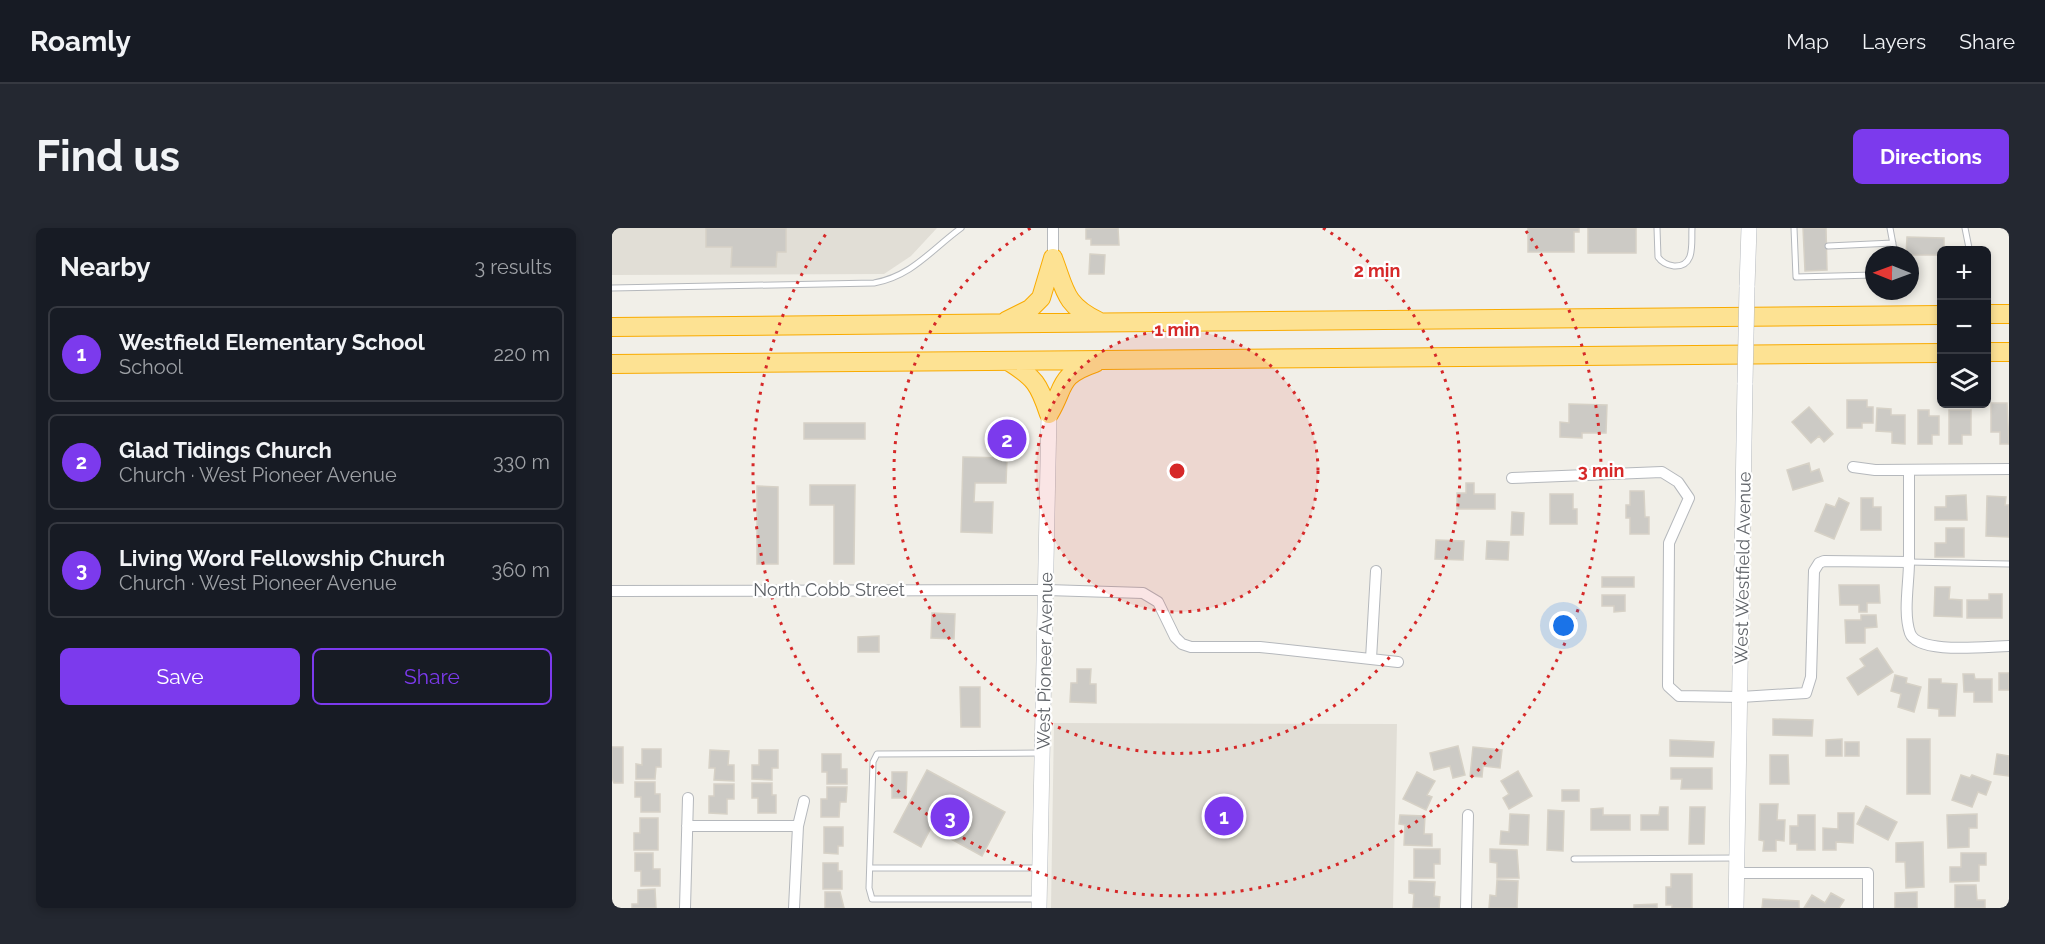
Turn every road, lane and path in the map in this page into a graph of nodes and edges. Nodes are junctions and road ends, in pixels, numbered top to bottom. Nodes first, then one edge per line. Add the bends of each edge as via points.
1 (960, 228) edge
2 (1053, 228) edge
3 (1657, 228) edge
4 (1692, 228) edge
5 (1749, 228) edge
6 (1794, 228) edge
7 (1890, 228) edge
8 (1965, 228) edge
9 (1893, 243) junction
10 (1828, 246) dead end
11 (1894, 246) edge
12 (1969, 246) edge
13 (1803, 247) dead end
14 (1795, 248) junction
15 (1053, 258) junction
16 (1865, 275) edge
17 (612, 288) edge
18 (1991, 314) edge
19 (2009, 314) edge
20 (1937, 315) edge
21 (1099, 322) junction
22 (1004, 323) junction
23 (612, 327) edge
24 (1937, 352) edge
25 (1991, 352) edge
26 (2009, 352) edge
27 (1103, 360) junction
28 (1008, 361) junction
29 (612, 364) edge
30 (1049, 414) junction
31 (1853, 467) dead end
32 (2009, 469) edge
33 (1909, 470) junction
34 (1512, 478) dead end
35 (1909, 562) junction
36 (2009, 564) edge
37 (1376, 571) dead end
38 (1047, 590) junction
39 (612, 591) edge
40 (2009, 646) edge
41 (1371, 659) junction
42 (1398, 662) dead end
43 (1741, 697) junction
44 (1042, 753) junction
45 (688, 798) dead end
46 (804, 801) dead end
47 (1468, 815) dead end
48 (687, 826) junction
49 (798, 826) junction
50 (1574, 859) dead end
51 (1737, 866) junction
52 (870, 868) junction
53 (1040, 868) junction
54 (1039, 904) edge
55 (685, 908) edge
56 (794, 908) edge
57 (1466, 908) edge
58 (1736, 908) edge
59 (1868, 908) edge

1 - 17 lane via 919,265 874,284
2 - 15 street
3 - 4 lane via 1658,257 1667,265 1679,266 1691,256
5 - 43 street, West Westfield Avenue, bridge
6 - 14 lane
7 - 9 lane
8 - 12 lane
9 - 10 lane
9 - 11 lane
13 - 14 lane
14 - 16 lane via 1796,277
15 - 21 highway via 1066,297 1080,312
15 - 22 highway via 1041,298
18 - 19 highway
20 - 21 highway
21 - 22 highway
22 - 23 highway
24 - 27 highway
25 - 26 highway
27 - 28 highway
27 - 30 highway via 1065,380
28 - 29 highway
28 - 30 highway via 1033,378
30 - 38 street, West Pioneer Avenue
31 - 33 street
32 - 33 street
33 - 35 street
34 - 43 street via 1662,472 1678,482 1689,498 1670,543 1668,686 1679,696
35 - 36 lane
35 - 40 street via 1908,623 1916,642 1935,647
35 - 43 street via 1819,563 1814,577 1809,690
37 - 41 street
38 - 39 street, North Cobb Street
38 - 41 street, North Cobb Street via 1151,596 1158,602 1175,637 1191,647 1260,647
38 - 44 street, West Pioneer Avenue
41 - 42 street
43 - 51 street, West Westfield Avenue
44 - 52 lane via 877,754 873,762
44 - 53 street, West Pioneer Avenue
45 - 48 street
46 - 49 street
47 - 57 street
48 - 49 street
48 - 55 street
49 - 56 street
50 - 51 lane
51 - 58 street, West Westfield Avenue
51 - 59 street via 1868,873
52 - 53 lane
52 - 54 lane via 872,899
53 - 54 street, West Pioneer Avenue

